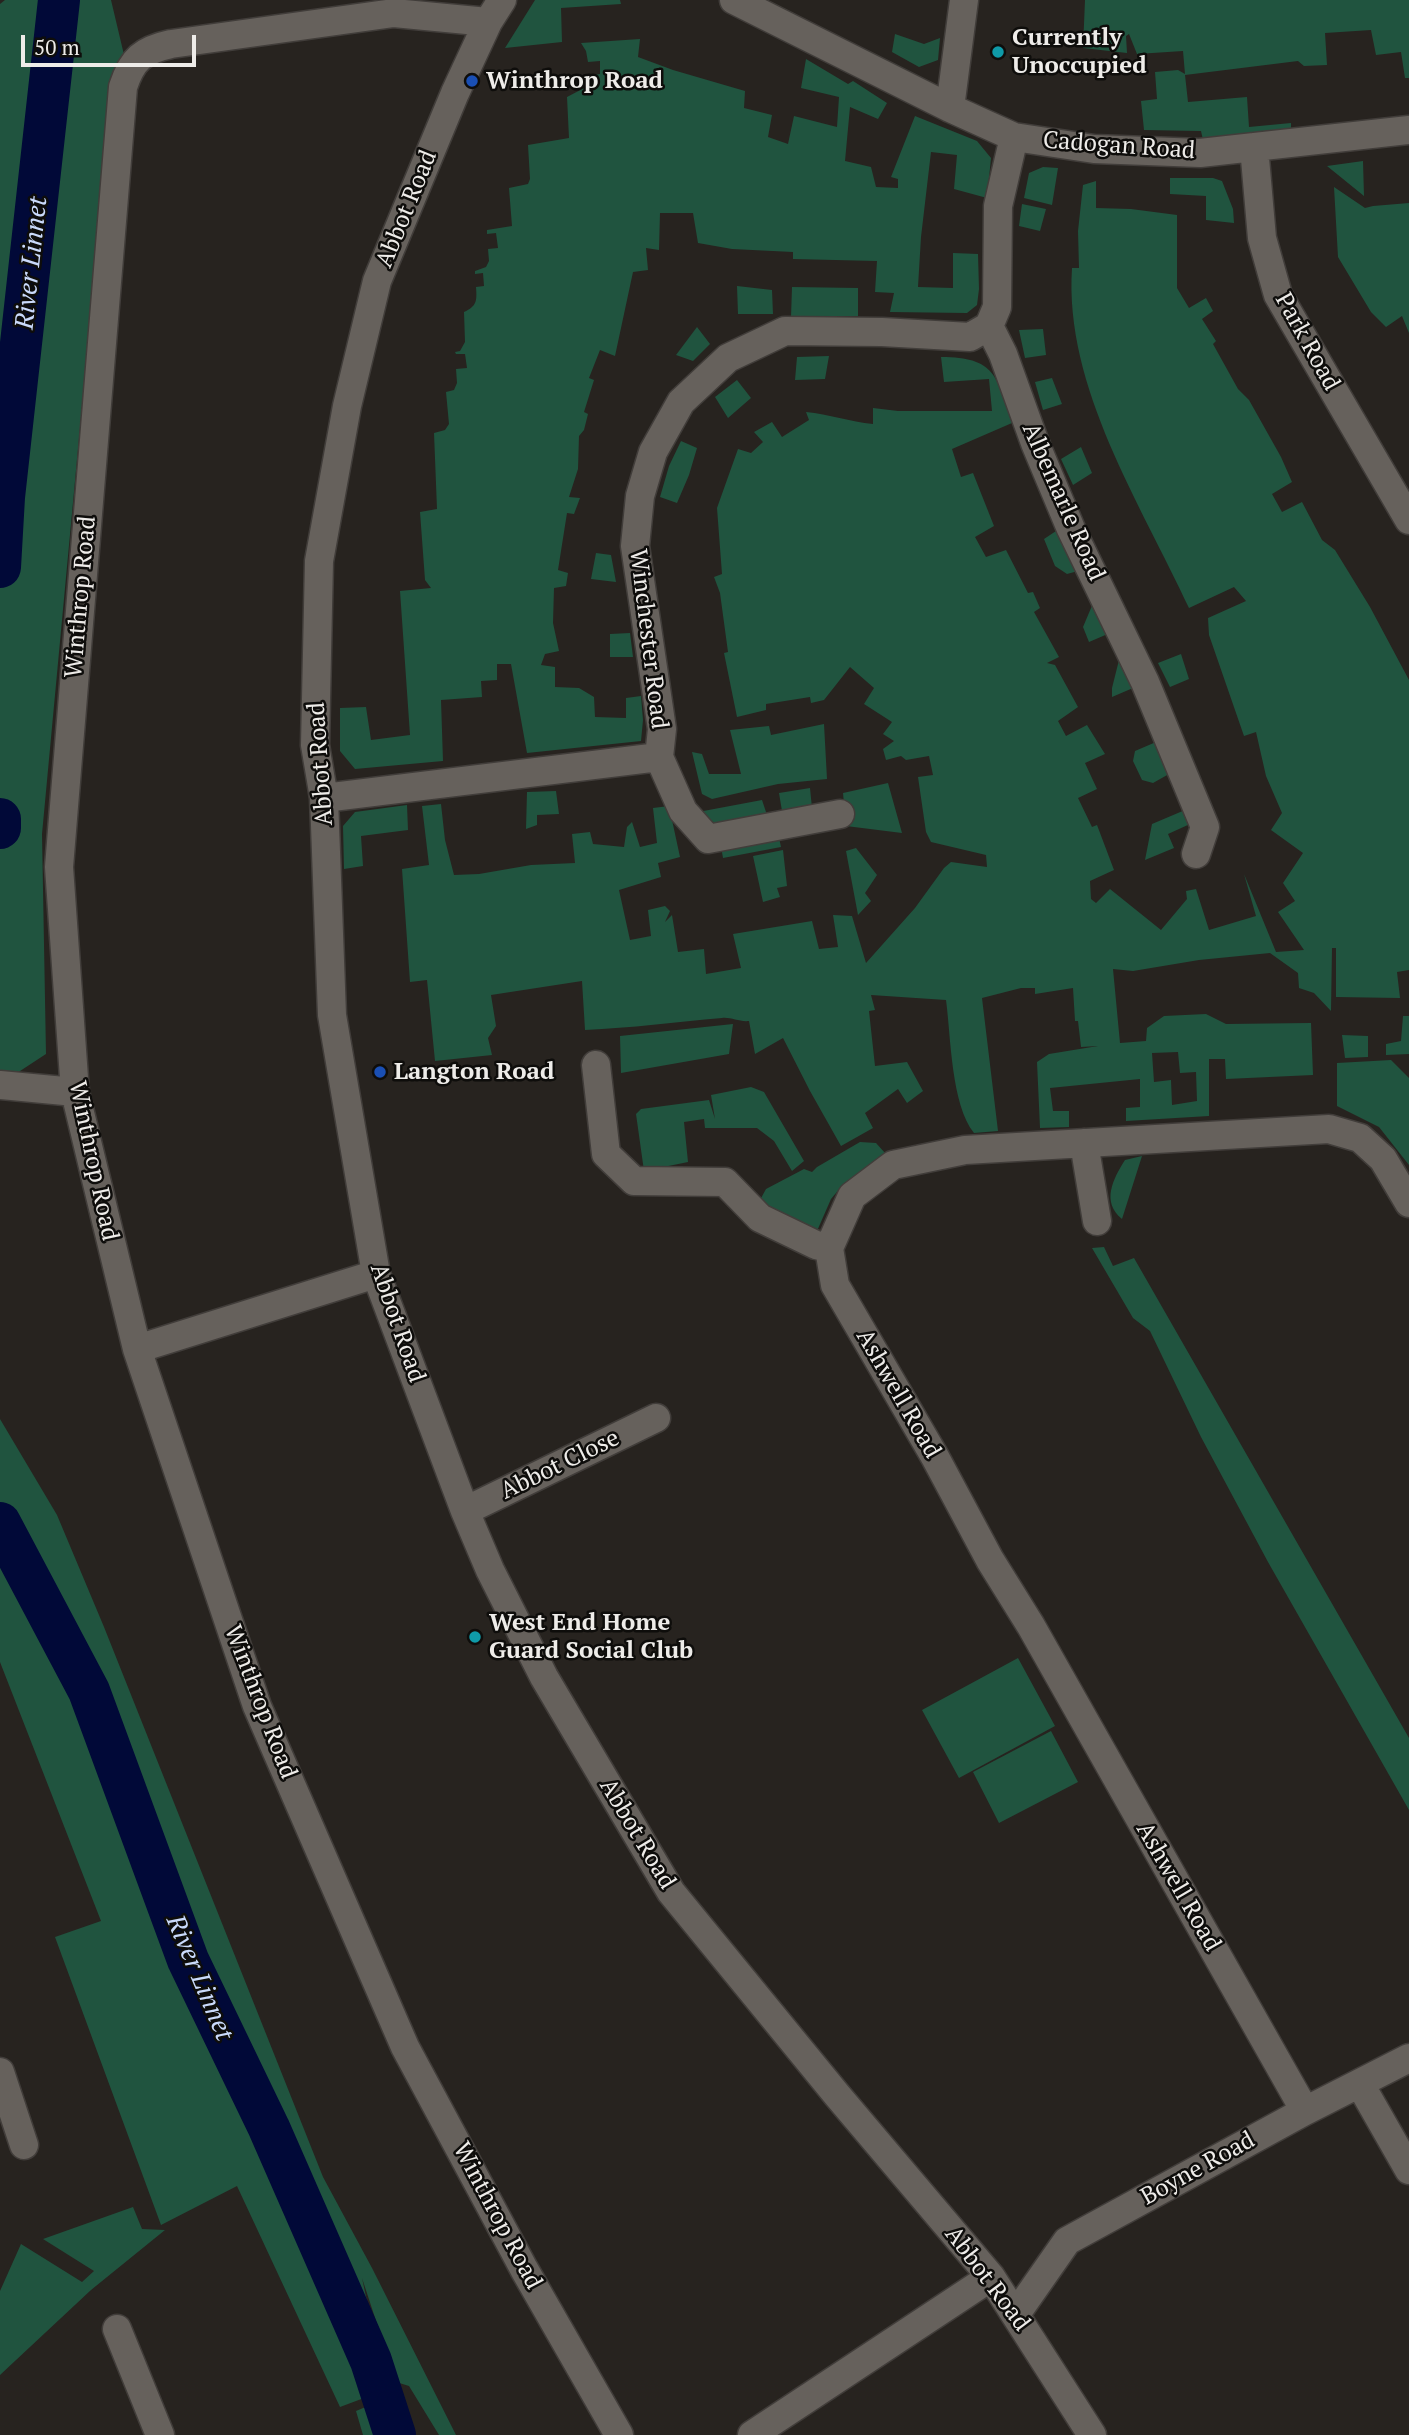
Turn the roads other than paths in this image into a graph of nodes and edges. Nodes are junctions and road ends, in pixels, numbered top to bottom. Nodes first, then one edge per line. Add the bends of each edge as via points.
1 (734, 0) edge
2 (964, 0) edge
3 (495, 11) edge
4 (950, 108) junction
5 (1409, 130) edge
6 (1014, 137) junction
7 (1254, 147) junction
8 (989, 326) junction
9 (1409, 520) edge
10 (659, 757) junction
11 (324, 798) junction
12 (840, 814) dead end
13 (1196, 854) dead end
14 (596, 1065) dead end
15 (0, 1085) edge
16 (75, 1092) junction
17 (1084, 1143) junction
18 (1409, 1203) edge
19 (1097, 1221) dead end
20 (829, 1248) junction
21 (376, 1275) junction
22 (137, 1349) junction
23 (656, 1418) dead end
24 (465, 1511) junction
25 (1409, 2059) edge
26 (0, 2072) edge
27 (1360, 2084) junction
28 (1305, 2111) junction
29 (24, 2145) dead end
30 (1409, 2170) edge
31 (991, 2277) junction
32 (1016, 2314) junction
33 (117, 2329) dead end
34 (160, 2435) edge
35 (619, 2435) edge
36 (752, 2435) edge
37 (1092, 2435) edge

1 - 4 street, Cadogan Road
2 - 4 street
3 - 11 street, Abbot Road via 455,93 377,281 347,406 319,561 315,745
3 - 16 street, Winthrop Road via 394,13 171,44 150,49 128,70 59,867
4 - 6 street, Cadogan Road
5 - 7 street, Cadogan Road
6 - 7 street, Cadogan Road via 1094,149 1200,153
6 - 8 street via 998,206 997,307
7 - 9 street, Park Road via 1262,238 1278,295
8 - 10 street, Winchester Road via 970,337 785,331 728,358 681,402 653,452 640,496 635,546 662,729
8 - 13 street, Albemarle Road via 1071,529 1145,682 1205,827
10 - 11 street, Winchester Road
10 - 12 street via 683,811 708,839
11 - 21 street, Abbot Road via 332,1015
14 - 20 street via 606,1154 634,1181 725,1182 760,1218
15 - 16 street
16 - 22 street, Winthrop Road
17 - 18 street via 1329,1129 1360,1138 1383,1158
17 - 19 street
17 - 20 street via 965,1150 893,1165 852,1196
20 - 28 street, Ashwell Road via 835,1285
21 - 22 street
21 - 24 street, Abbot Road
22 - 35 street, Winthrop Road via 257,1706 400,2034 524,2269
23 - 24 street, Abbot Close
24 - 31 street, Abbot Road via 544,1677 671,1892
25 - 27 street, Boyne Road
26 - 29 street
27 - 28 street, Boyne Road
27 - 30 street
28 - 32 street, Boyne Road via 1067,2241
31 - 32 street, Abbot Road
31 - 36 street
32 - 37 street, Abbot Road
33 - 34 street

